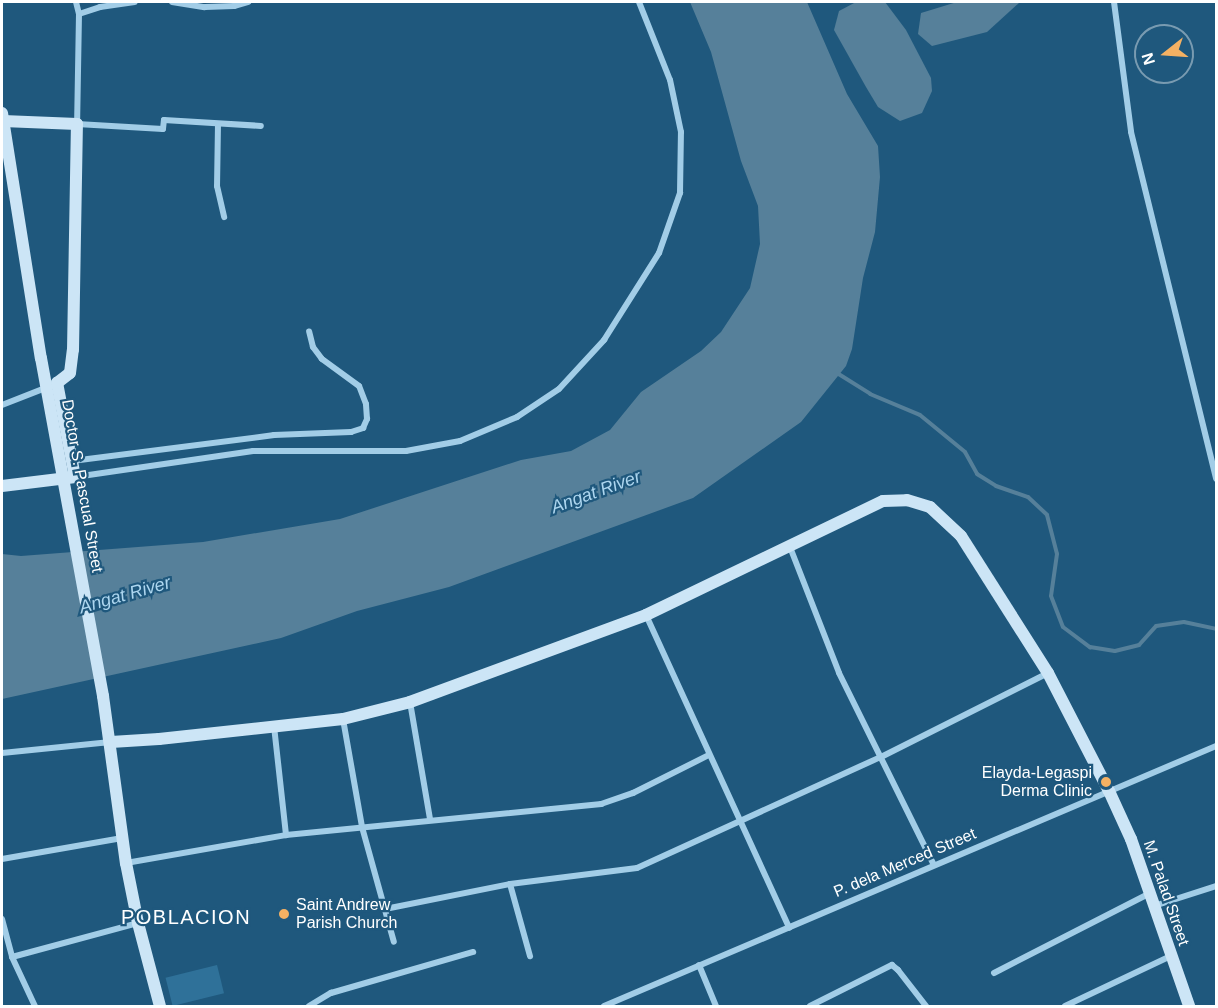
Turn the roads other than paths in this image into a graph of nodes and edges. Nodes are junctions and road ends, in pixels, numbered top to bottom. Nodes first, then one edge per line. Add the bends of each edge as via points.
1 (76, 2) edge
2 (135, 2) edge
3 (172, 2) edge
4 (248, 2) edge
5 (639, 2) edge
6 (1114, 2) edge
7 (79, 14) junction
8 (2, 117) edge
9 (77, 124) junction
10 (218, 124) junction
11 (261, 126) dead end
12 (224, 217) dead end
13 (309, 331) dead end
14 (57, 383) junction
15 (2, 405) edge
16 (72, 461) junction
17 (75, 477) junction
18 (1216, 479) edge
19 (2, 486) edge
20 (790, 547) junction
21 (646, 615) junction
22 (1048, 673) junction
23 (410, 702) junction
24 (343, 719) junction
25 (274, 725) junction
26 (111, 742) junction
27 (1216, 746) edge
28 (2, 753) edge
29 (709, 755) junction
30 (881, 757) junction
31 (1109, 791) junction
32 (430, 819) junction
33 (739, 822) junction
34 (362, 827) junction
35 (286, 836) junction
36 (123, 838) junction
37 (2, 859) edge
38 (126, 863) junction
39 (934, 865) junction
40 (510, 884) junction
41 (1216, 886) edge
42 (1149, 893) junction
43 (1154, 906) junction
44 (385, 909) junction
45 (2, 919) edge
46 (138, 923) junction
47 (789, 928) junction
48 (394, 942) dead end
49 (474, 952) dead end
50 (530, 956) dead end
51 (1171, 956) junction
52 (12, 957) junction
53 (699, 965) junction
54 (994, 973) dead end
55 (34, 1006) edge
56 (160, 1006) edge
57 (309, 1006) edge
58 (604, 1006) edge
59 (716, 1006) edge
60 (810, 1006) edge
61 (926, 1006) edge
62 (1065, 1006) edge
63 (1189, 1006) edge

1 - 7 street
2 - 7 street
3 - 4 street via 205,7
5 - 17 street via 670,80 681,132 680,193 659,253 604,340 559,389 517,417 460,441 406,451 253,451
6 - 18 street via 1131,132
7 - 9 street
8 - 9 street
8 - 26 street, Doctor S. Pascual Street, bridge
9 - 10 street via 162,129 164,120
9 - 14 street via 73,350 70,373
10 - 11 street
10 - 12 street via 217,186
13 - 16 street via 313,347 322,359 359,386 368,419 363,428 351,432 274,435
14 - 15 street
14 - 16 street
16 - 17 street
17 - 19 street
20 - 21 street, M. Palad Street
20 - 22 street, M. Palad Street via 883,501 907,500 930,507 961,536
20 - 30 street via 839,673
21 - 23 street, M. Palad Street
21 - 29 street
22 - 30 street
22 - 31 street, M. Palad Street
23 - 24 street, M. Palad Street
23 - 32 street
24 - 25 street, M. Palad Street
24 - 34 street
25 - 26 street, M. Palad Street
25 - 35 street
26 - 28 street
26 - 36 street, Doctor S. Pascual Street
27 - 31 street, P. dela Merced Street
29 - 32 street via 633,793 601,804
29 - 33 street
30 - 33 street
30 - 39 street
31 - 39 street, P. dela Merced Street
31 - 42 street, M. Palad Street
32 - 34 street
33 - 40 street via 637,868
33 - 47 street
34 - 35 street
34 - 44 street
35 - 38 street
36 - 37 street
36 - 38 street, Doctor S. Pascual Street
38 - 46 street, Doctor S. Pascual Street
39 - 47 street, P. dela Merced Street
40 - 44 street
40 - 50 street
41 - 43 street
42 - 43 street, M. Palad Street
42 - 54 street
43 - 51 street, M. Palad Street
44 - 48 street
45 - 52 street
46 - 52 street
46 - 56 street, Doctor S. Pascual Street
47 - 53 street, P. dela Merced Street
49 - 57 street via 331,993
51 - 62 street
51 - 63 street, M. Palad Street
52 - 55 street
53 - 58 street, P. dela Merced Street
53 - 59 street
60 - 61 street via 892,965

